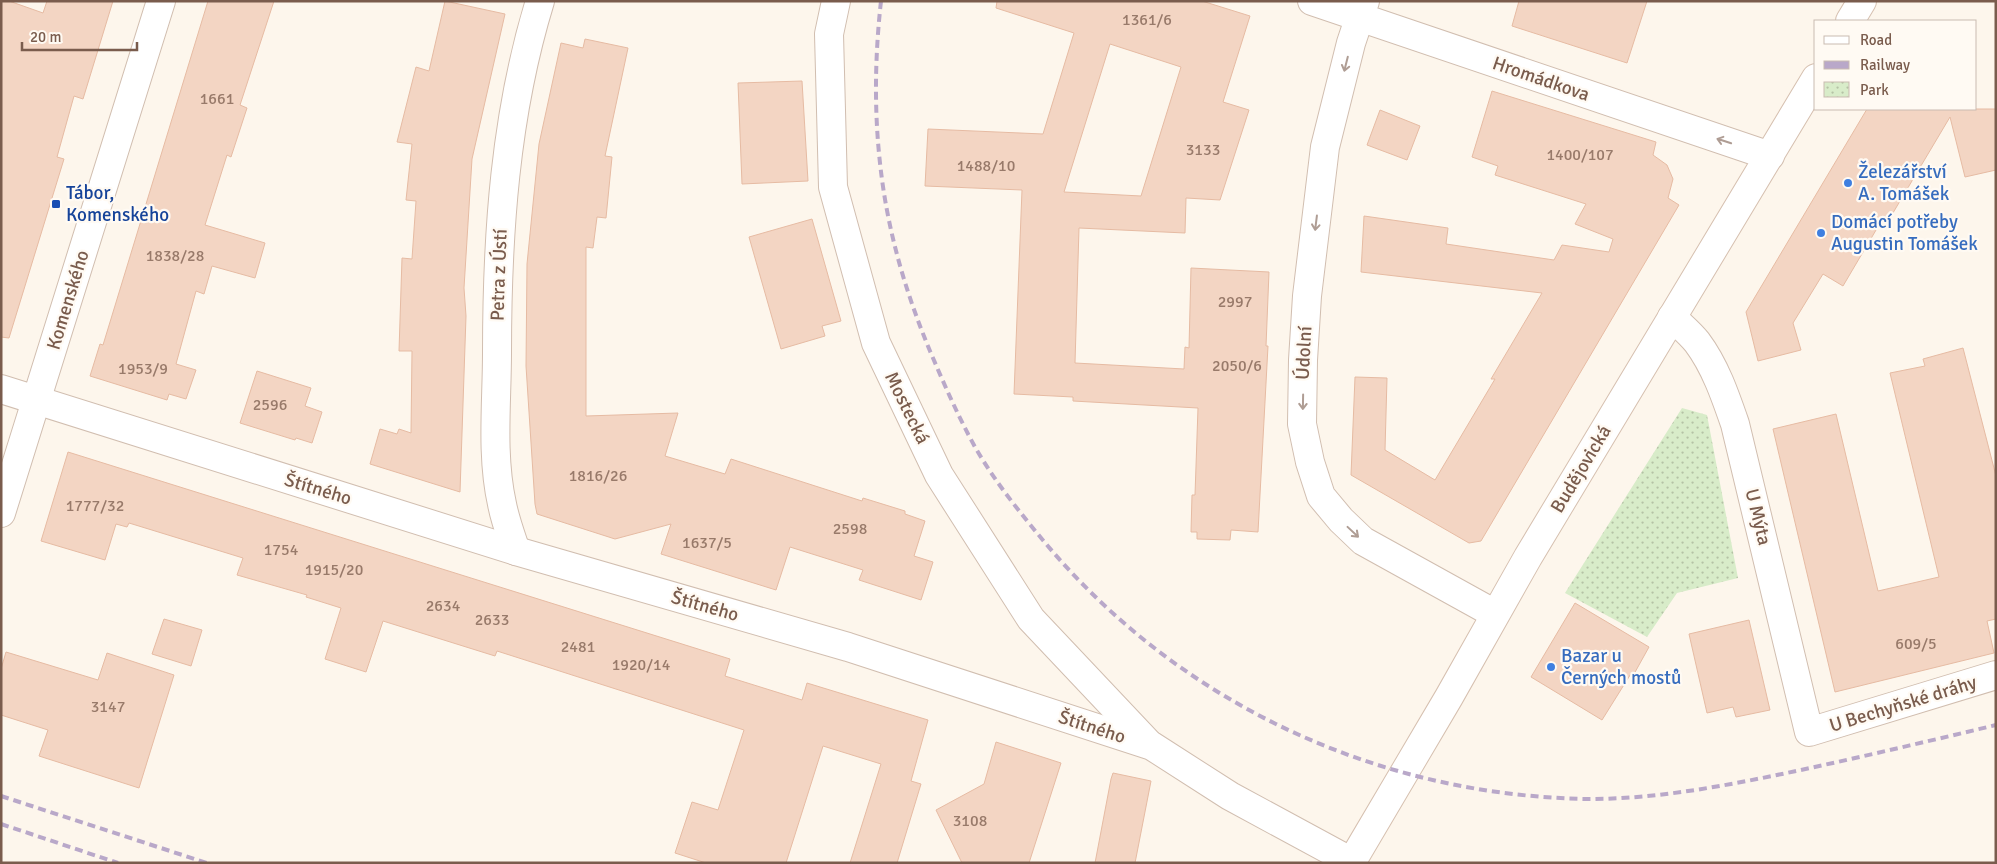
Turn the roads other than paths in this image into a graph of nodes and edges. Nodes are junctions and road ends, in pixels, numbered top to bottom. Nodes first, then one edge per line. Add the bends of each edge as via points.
1 (161, 1) edge
2 (540, 1) edge
3 (836, 1) edge
4 (1312, 1) edge
5 (1862, 1) edge
6 (1362, 9) edge
7 (1851, 20) edge
8 (1814, 81) edge
9 (1770, 156) junction
10 (1672, 317) junction
11 (1, 389) edge
12 (37, 400) junction
13 (1, 513) edge
14 (516, 551) junction
15 (1495, 614) junction
16 (1996, 675) edge
17 (1809, 732) joint
18 (1152, 746) junction
19 (1352, 862) edge

1 - 12 street, Komenského
2 - 14 street, Petra z Ústí via 512,123 500,218 496,458 502,504
3 - 18 street, Mostecká via 829,34 833,187 876,343 940,475 1031,619
4 - 6 street, Hromádkova
5 - 7 street
9 -> 6 street, Hromádkova via 1464,52
6 -> 15 street, Údolní via 1325,147 1303,360 1302,424 1310,462 1321,496 1362,541
8 - 9 street, Budějovická
9 - 10 street, Budějovická
10 - 15 street, Budějovická
10 - 17 street, U Mýta via 1707,358 1723,389 1735,424
11 - 12 street, Štítného
12 - 13 street, Komenského
12 - 14 street, Štítného
14 - 18 street, Štítného via 848,647
15 - 19 street, Budějovická
16 - 17 street, U Bechyňské dráhy
18 - 19 street, Štítného via 1230,796

